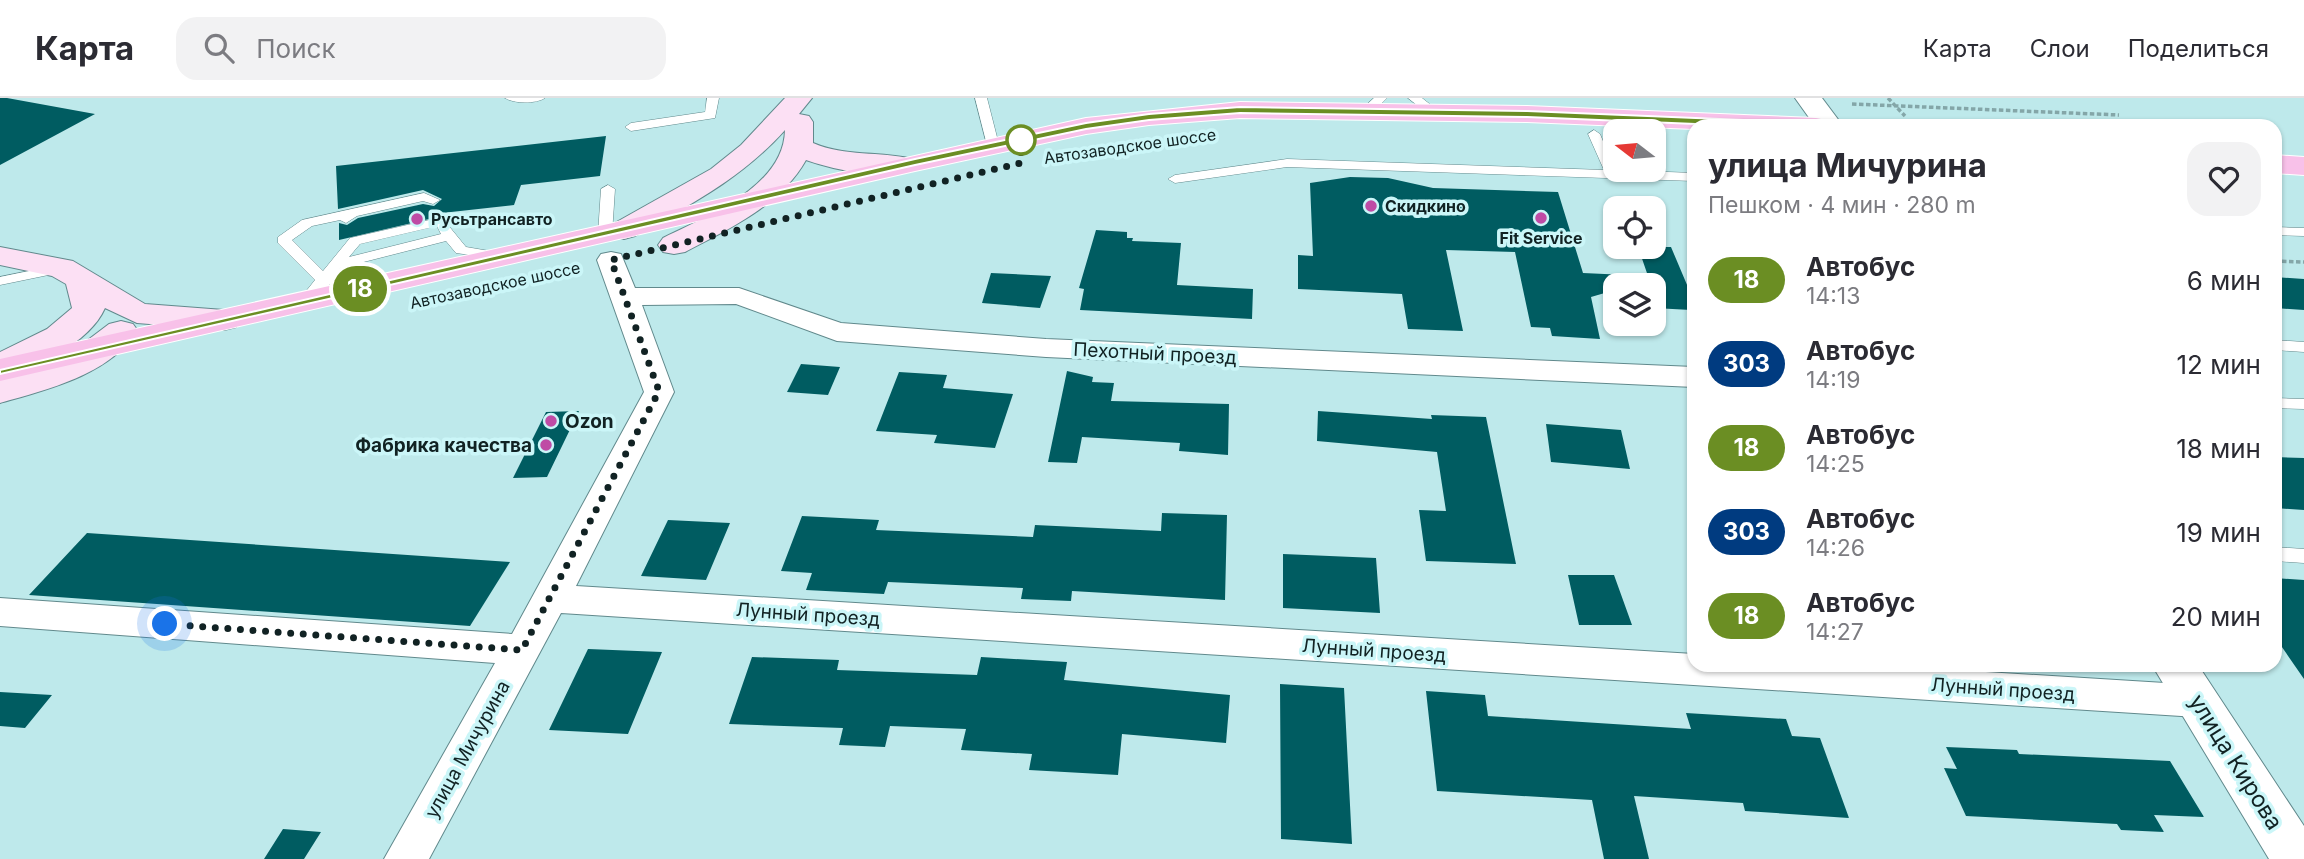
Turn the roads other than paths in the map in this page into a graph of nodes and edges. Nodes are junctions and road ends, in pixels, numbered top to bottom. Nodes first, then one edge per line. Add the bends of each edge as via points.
1 (511, 98) edge
2 (539, 98) edge
3 (713, 98) edge
4 (801, 98) edge
5 (981, 98) edge
6 (1808, 98) edge
7 (1374, 105) edge
8 (1425, 105) edge
9 (1836, 115) edge
10 (1687, 119) edge
11 (631, 127) dead end
12 (1603, 135) edge
13 (1666, 138) edge
14 (1687, 139) edge
15 (993, 145) junction
16 (2282, 146) edge
17 (799, 147) junction
18 (2304, 147) edge
19 (2282, 164) edge
20 (902, 166) junction
21 (2304, 166) edge
22 (1603, 174) edge
23 (1666, 176) edge
24 (1687, 177) edge
25 (1175, 179) dead end
26 (608, 189) dead end
27 (433, 200) dead end
28 (754, 200) junction
29 (2282, 231) edge
30 (2304, 232) edge
31 (450, 236) junction
32 (613, 241) junction
33 (674, 245) junction
34 (0, 256) edge
35 (506, 257) junction
36 (338, 264) junction
37 (71, 272) junction
38 (0, 281) edge
39 (315, 291) junction
40 (623, 297) junction
41 (137, 313) junction
42 (224, 320) junction
43 (2282, 345) edge
44 (108, 346) junction
45 (2304, 347) edge
46 (0, 368) edge
47 (1687, 377) edge
48 (0, 393) edge
49 (2282, 403) edge
50 (2304, 404) edge
51 (2282, 554) edge
52 (2304, 556) edge
53 (551, 598) junction
54 (0, 612) edge
55 (522, 650) junction
56 (1687, 657) edge
57 (1974, 672) edge
58 (2185, 683) edge
59 (405, 859) edge
60 (2297, 859) edge

1 - 2 lane
3 - 11 lane via 711,115
4 - 17 main road
4 - 32 main road via 751,151 721,175
5 - 15 lane
6 - 9 street
7 - 8 main road, Автозаводское шоссе
7 - 15 main road, Автозаводское шоссе via 1149,117
8 - 10 main road, Автозаводское шоссе
12 - 33 main road, Автозаводское шоссе via 1285,129 1168,138 970,174
13 - 14 main road
15 - 20 main road, Автозаводское шоссе
16 - 18 main road
17 - 20 main road via 833,162
17 - 28 main road via 782,177
19 - 21 main road
20 - 28 main road, Автозаводское шоссе
22 - 25 lane via 1287,163
23 - 24 lane
26 - 32 lane
27 - 39 lane via 424,197 307,223 282,240
28 - 32 main road, Автозаводское шоссе
28 - 33 main road
29 - 30 lane
31 - 35 lane via 461,250
31 - 36 lane
31 - 36 lane via 437,220 367,236
32 - 33 main road, Автозаводское шоссе
32 - 35 main road, Автозаводское шоссе
32 - 40 street, улица Мичурина
32 - 48 main road, Автозаводское шоссе
34 - 37 main road
35 - 39 main road, Автозаводское шоссе
36 - 39 lane
37 - 38 lane
37 - 41 main road
37 - 46 main road, Автозаводское шоссе via 89,309 72,329 47,346
39 - 42 main road, Автозаводское шоссе
40 - 47 street, Пехотный проезд via 740,296 837,332 1046,348
40 - 53 street, улица Мичурина via 659,391
41 - 42 main road
41 - 44 main road
42 - 44 main road, Автозаводское шоссе
43 - 45 lane
44 - 46 main road, Автозаводское шоссе
44 - 48 main road via 76,366
49 - 50 lane
51 - 52 lane
53 - 55 street, улица Мичурина
53 - 56 street, Лунный проезд
54 - 55 street
55 - 59 street, улица Мичурина
57 - 58 street, Лунный проезд
58 - 60 street, улица Кирова

